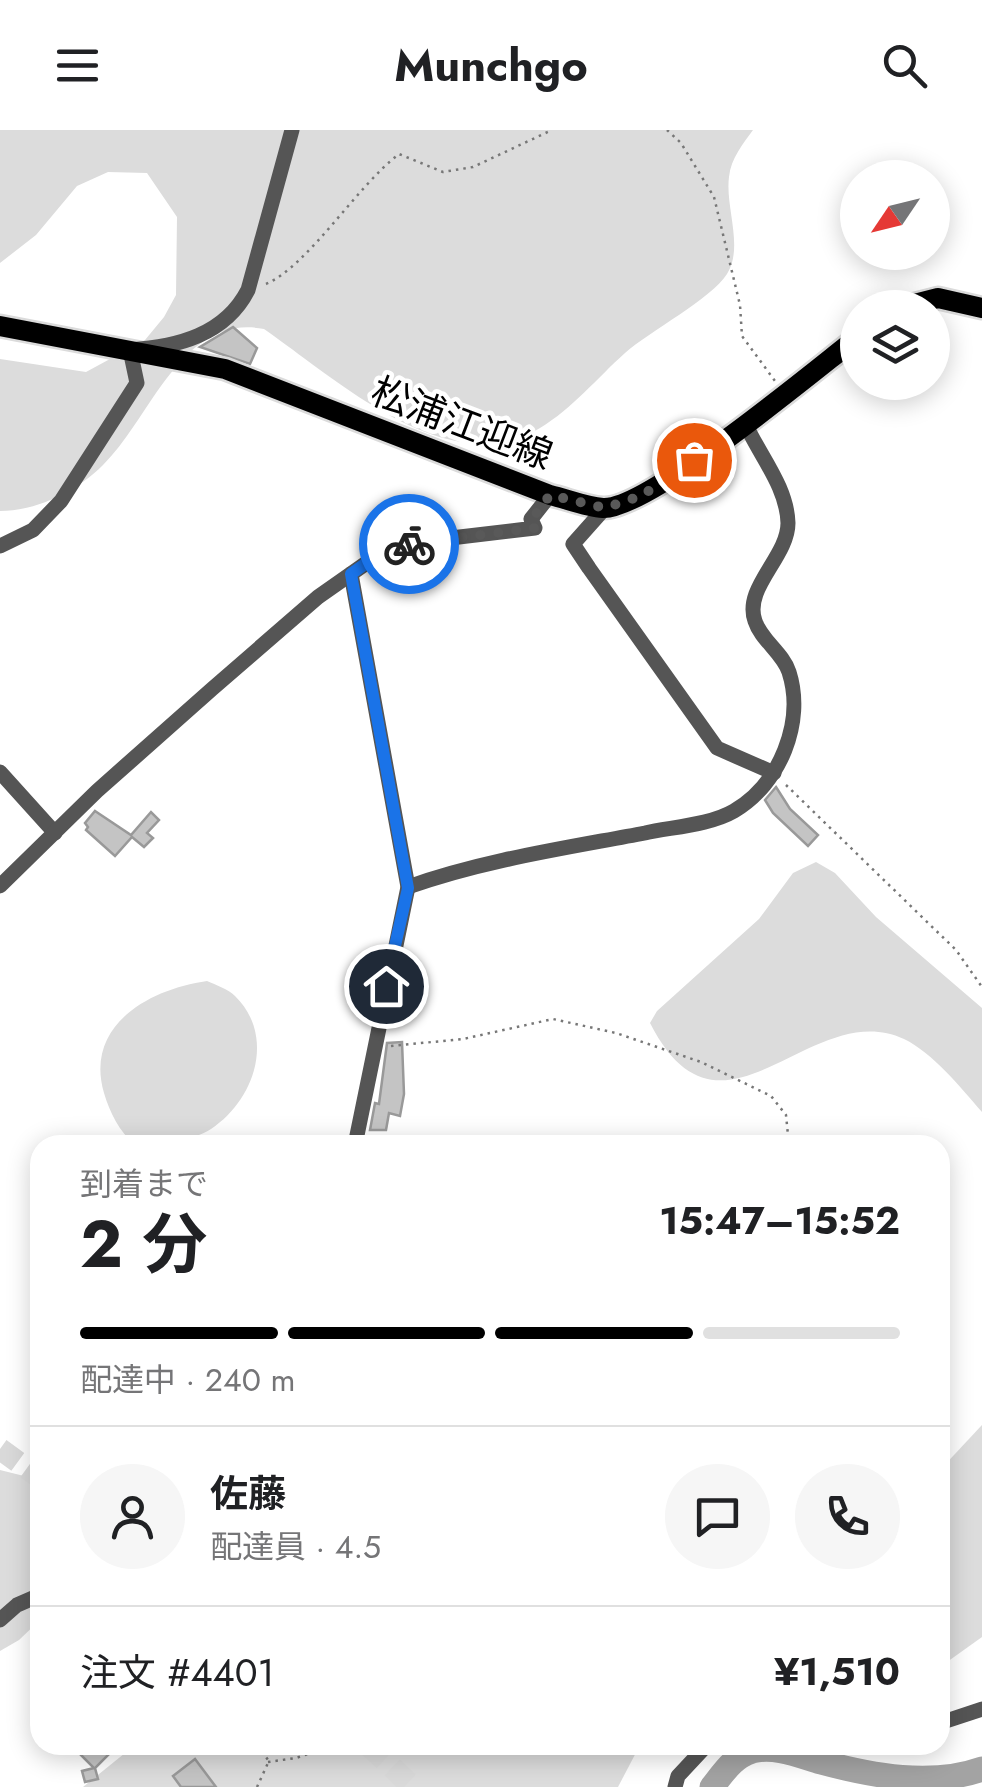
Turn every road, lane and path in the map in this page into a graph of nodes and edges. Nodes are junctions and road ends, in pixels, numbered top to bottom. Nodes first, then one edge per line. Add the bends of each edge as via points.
1 (292, 130) edge
2 (552, 130) edge
3 (667, 130) edge
4 (248, 290) junction
5 (950, 301) edge
6 (982, 308) edge
7 (0, 326) edge
8 (130, 350) junction
9 (840, 351) edge
10 (785, 394) junction
11 (746, 425) junction
12 (550, 495) junction
13 (605, 508) junction
14 (0, 546) edge
15 (351, 574) junction
16 (0, 772) edge
17 (774, 773) junction
18 (55, 833) junction
19 (0, 886) edge
20 (408, 888) junction
21 (982, 987) edge
22 (375, 1047) junction
23 (357, 1135) edge
24 (788, 1135) edge
25 (30, 1599) edge
26 (0, 1620) edge
27 (982, 1709) edge
28 (950, 1720) edge
29 (264, 1755) edge
30 (305, 1755) edge
31 (698, 1755) edge
32 (268, 1762) junction
33 (257, 1787) edge
34 (674, 1787) edge

1 - 4 street
2 - 4 path via 443,172 399,154 287,274
3 - 10 path via 714,197 742,336
4 - 8 street via 233,316 197,336 168,348
5 - 6 main road
7 - 8 main road, 松浦江迎線
8 - 12 main road, 松浦江迎線 via 226,369
8 - 14 street via 137,383 61,500 33,530
9 - 10 main road
10 - 11 main road
11 - 13 main road via 641,496
11 - 17 street via 774,476 788,525 754,600 754,621 788,670 794,704 786,750
12 - 13 main road, 松浦江迎線
12 - 15 street via 532,519 535,528 405,545
13 - 17 street via 573,544 588,568 716,748
15 - 18 street
15 - 20 street
16 - 18 street
17 - 20 street via 734,811
17 - 21 path via 943,937
18 - 19 street
20 - 22 street
22 - 23 street
22 - 24 path via 553,1019 701,1062 771,1096 786,1115
25 - 26 street
27 - 28 street
29 - 32 path
30 - 32 path
31 - 34 street
32 - 33 path

